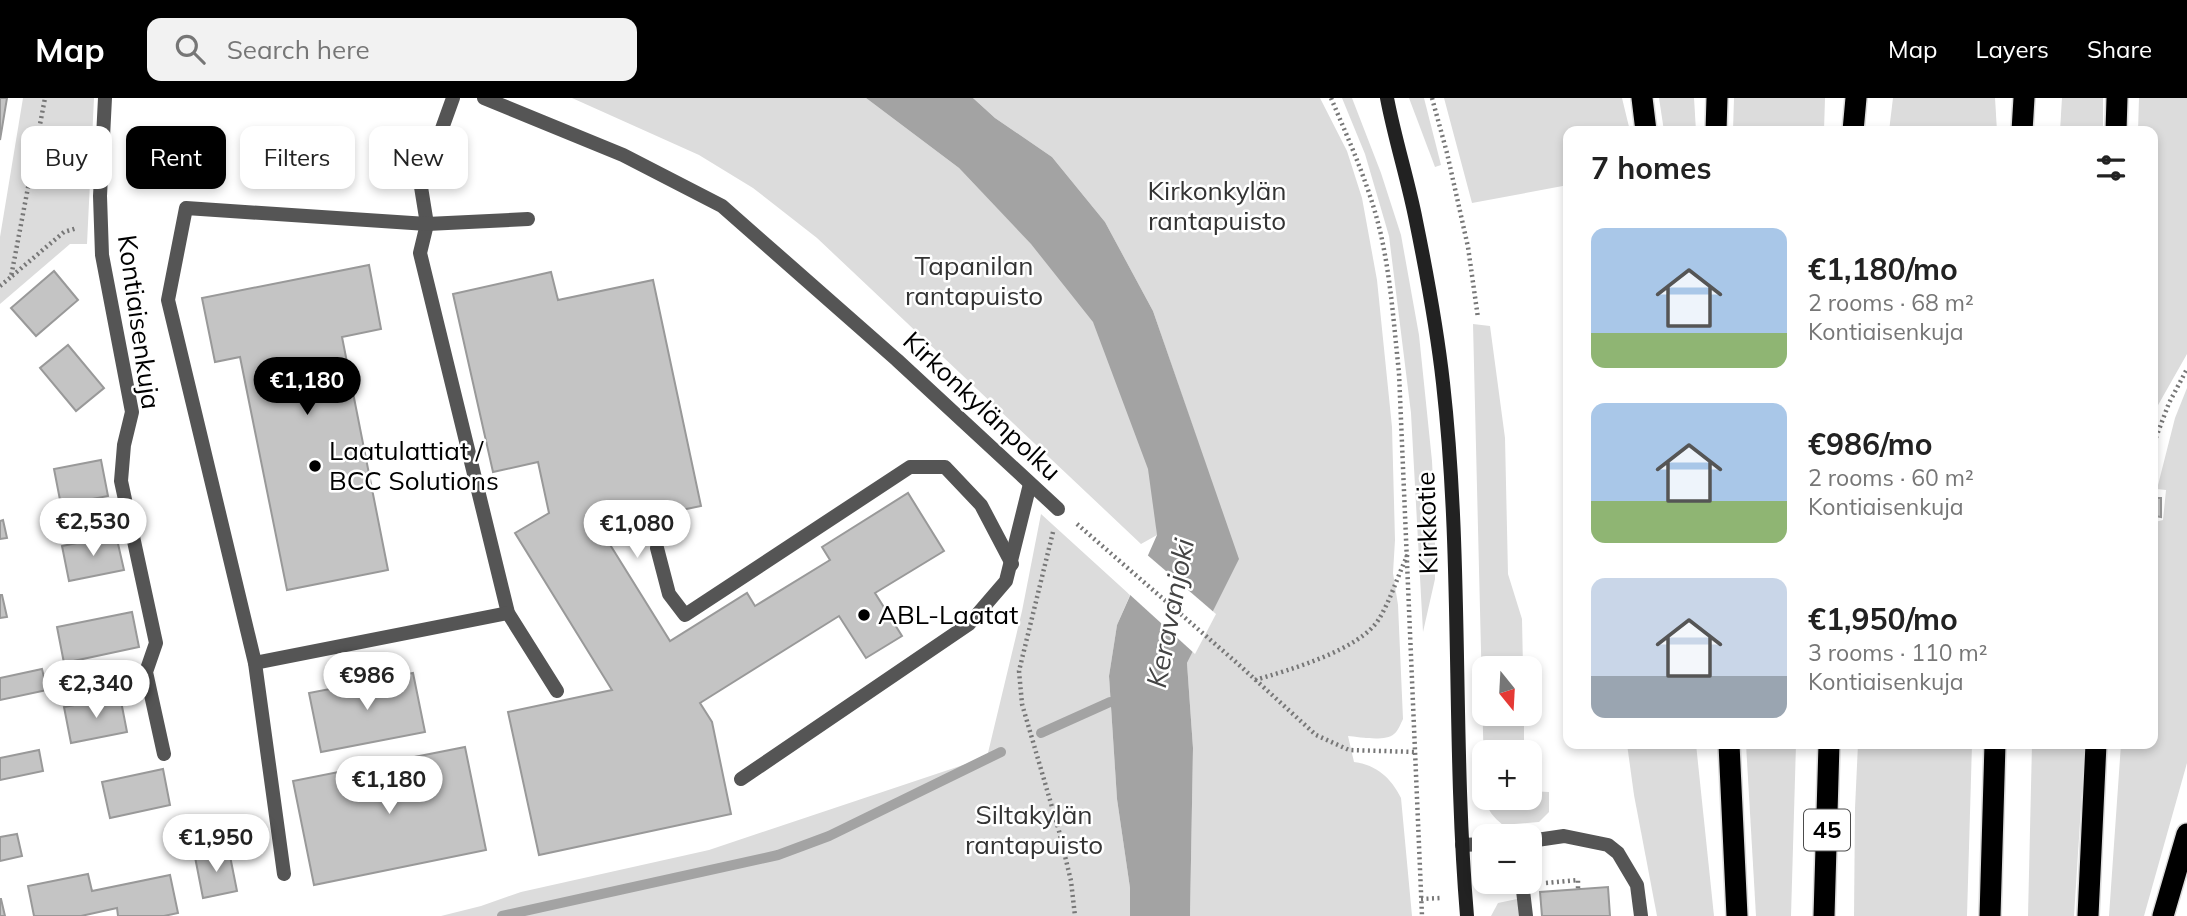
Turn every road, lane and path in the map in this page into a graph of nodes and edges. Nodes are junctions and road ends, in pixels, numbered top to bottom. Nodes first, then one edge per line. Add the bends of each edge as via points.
1 (45, 98) edge
2 (105, 98) edge
3 (453, 98) edge
4 (484, 98) edge
5 (1331, 98) edge
6 (1377, 98) edge
7 (1387, 98) edge
8 (1432, 98) edge
9 (1642, 98) edge
10 (1717, 98) edge
11 (1856, 98) edge
12 (2024, 98) edge
13 (2117, 98) edge
14 (1645, 126) edge
15 (1716, 126) edge
16 (1853, 126) edge
17 (2022, 126) edge
18 (2116, 126) edge
19 (1394, 134) junction
20 (528, 219) dead end
21 (101, 221) junction
22 (426, 224) junction
23 (11, 277) junction
24 (0, 286) edge
25 (1478, 318) dead end
26 (2187, 369) edge
27 (2158, 432) edge
28 (1030, 484) junction
29 (1058, 509) joint
30 (1097, 539) dead end
31 (657, 548) dead end
32 (1408, 553) junction
33 (1012, 564) junction
34 (508, 613) junction
35 (255, 663) junction
36 (1255, 680) junction
37 (557, 691) dead end
38 (1717, 749) edge
39 (1729, 749) edge
40 (1829, 749) edge
41 (1995, 749) edge
42 (2096, 749) edge
43 (1416, 752) junction
44 (164, 754) dead end
45 (741, 779) dead end
46 (1731, 831) junction
47 (2187, 834) edge
48 (1542, 839) edge
49 (1462, 845) junction
50 (1472, 845) edge
51 (284, 874) dead end
52 (1523, 894) edge
53 (1075, 916) edge
54 (1422, 916) edge
55 (1467, 916) edge
56 (1526, 916) edge
57 (1641, 916) edge
58 (1737, 916) edge
59 (1824, 916) edge
60 (1990, 916) edge
61 (2088, 916) edge
62 (2163, 916) edge

1 - 23 path
2 - 21 street, Kontiaisenkuja
3 - 22 street via 421,187
4 - 28 street, Kirkonkylänpolku via 622,155 722,206
5 - 32 path via 1364,176 1391,294
6 - 19 street, Kirkkotie
7 - 19 street, Kirkkotie
8 - 25 path via 1468,247
9 - 14 highway
10 - 15 highway
11 - 16 highway
12 - 17 highway
13 - 18 highway
19 - 49 street, Kirkkotie via 1416,220 1443,383 1452,489
20 - 22 street
21 - 23 path via 64,233
21 - 44 street, Kontiaisenkuja via 102,255 132,412 121,481 156,643 146,672
22 - 34 street via 420,253
22 - 35 street via 186,208 168,300
23 - 24 path
26 - 27 path
28 - 29 street, Kirkonkylänpolku
28 - 33 street
29 - 53 path via 1019,671 1022,705 1059,831
30 - 36 path
31 - 33 street via 669,594 685,615 910,467 945,467 981,505
32 - 36 path via 1378,621 1353,643
32 - 43 path
33 - 45 street via 1006,582 969,624
34 - 35 street
34 - 37 street
35 - 51 street
36 - 43 path via 1316,735 1349,750
38 - 46 highway
39 - 46 highway
40 - 59 highway, 45
41 - 60 highway
42 - 61 highway
43 - 54 path
46 - 58 highway
47 - 62 highway
48 - 57 street via 1564,836 1608,845 1637,884
49 - 50 street
49 - 55 street, Kirkkotie
52 - 56 street

